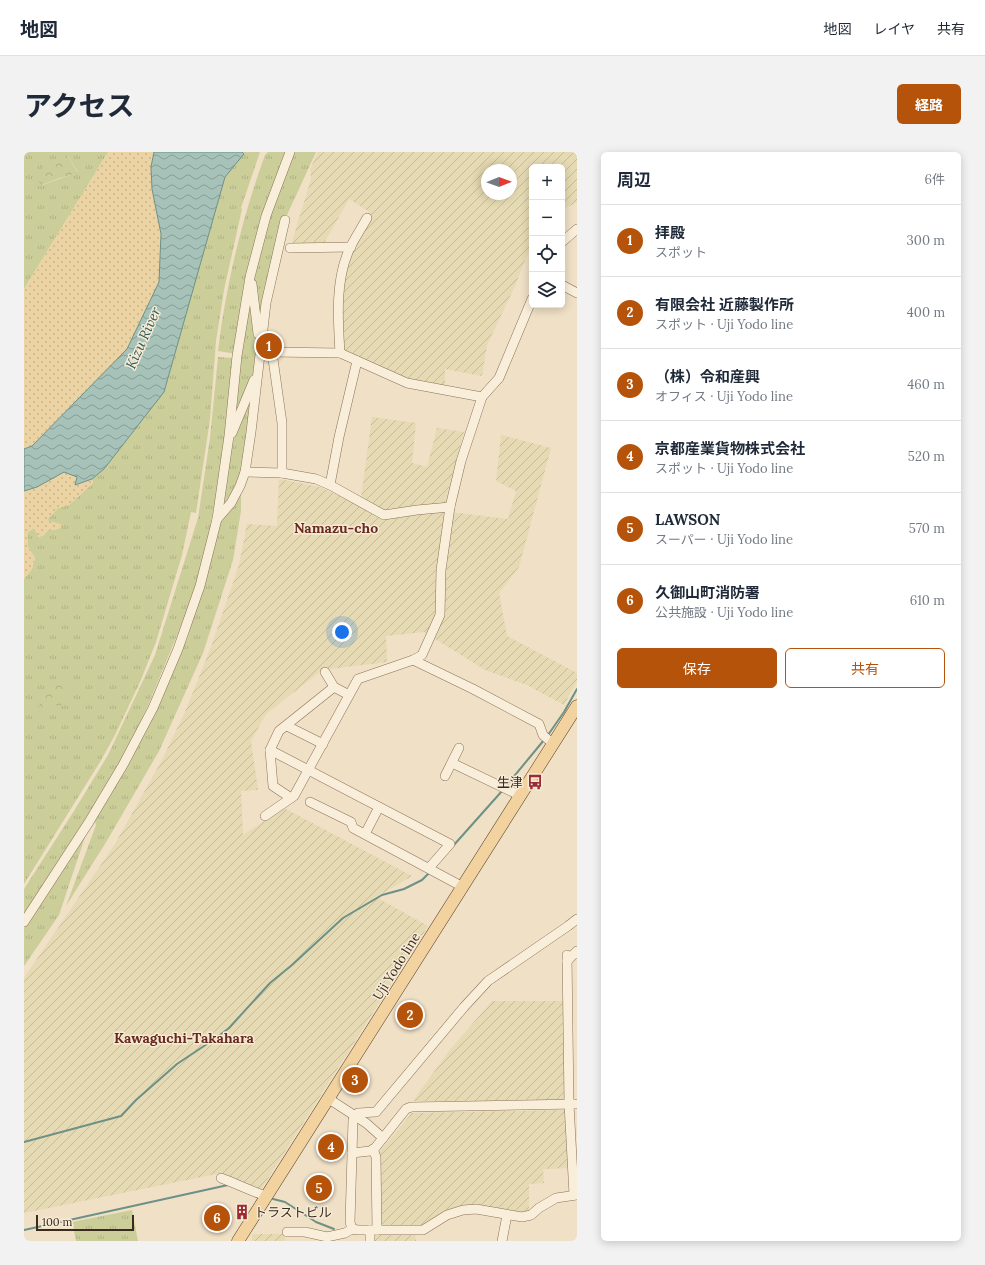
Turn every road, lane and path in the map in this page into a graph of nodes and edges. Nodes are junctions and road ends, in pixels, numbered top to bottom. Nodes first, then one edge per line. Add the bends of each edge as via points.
1 (290, 152) edge
2 (367, 218) dead end
3 (285, 220) dead end
4 (577, 229) edge
5 (565, 239) edge
6 (351, 247) junction
7 (290, 248) dead end
8 (250, 278) junction
9 (565, 286) edge
10 (577, 293) edge
11 (529, 306) edge
12 (272, 352) junction
13 (340, 353) junction
14 (260, 359) junction
15 (357, 361) junction
16 (482, 397) junction
17 (229, 436) junction
18 (245, 472) junction
19 (282, 473) junction
20 (330, 485) junction
21 (450, 507) junction
22 (217, 520) junction
23 (413, 660) junction
24 (325, 672) dead end
25 (334, 687) junction
26 (349, 696) junction
27 (577, 706) edge
28 (287, 726) junction
29 (323, 744) junction
30 (553, 744) junction
31 (459, 748) dead end
32 (270, 750) junction
33 (452, 763) junction
34 (308, 770) junction
35 (445, 776) dead end
36 (520, 796) junction
37 (291, 798) junction
38 (310, 802) dead end
39 (379, 807) junction
40 (264, 816) dead end
41 (365, 834) junction
42 (429, 868) junction
43 (463, 886) junction
44 (577, 919) edge
45 (24, 922) edge
46 (577, 952) edge
47 (329, 1099) junction
48 (573, 1104) edge
49 (356, 1116) junction
50 (383, 1138) junction
51 (373, 1149) junction
52 (352, 1153) junction
53 (221, 1178) dead end
54 (576, 1195) edge
55 (266, 1196) junction
56 (507, 1215) junction
57 (374, 1230) junction
58 (287, 1232) dead end
59 (347, 1234) edge
60 (238, 1241) edge
61 (370, 1241) edge
62 (502, 1241) edge

1 - 8 street via 266,216
2 - 6 street
3 - 14 street via 266,303
4 - 5 street
6 - 7 street
6 - 13 street via 343,268 340,288
8 - 14 street
8 - 17 street via 237,356
9 - 10 street
11 - 16 street via 499,378
12 - 13 street
12 - 14 street via 269,359
12 - 19 street via 282,423
13 - 15 street
14 - 17 street via 255,369 254,381
14 - 18 street
15 - 16 street via 407,383
15 - 20 street
16 - 21 street via 461,461
17 - 22 street
18 - 19 street
18 - 22 street via 230,504
19 - 20 street via 316,479
20 - 21 street via 384,515
21 - 23 street via 441,570 440,615 422,655
22 - 45 street via 200,586 178,649 153,708 93,815
23 - 26 street via 358,679
23 - 30 street via 539,724 543,735
24 - 25 street
25 - 26 street
25 - 28 street
26 - 29 street
27 - 30 main road, Uji Yodo line
28 - 29 street
28 - 32 street via 279,731
29 - 34 street
30 - 36 main road, Uji Yodo line
31 - 33 street
32 - 34 street
32 - 37 street via 273,786
33 - 35 street
33 - 36 street
34 - 37 street
34 - 39 street
36 - 43 main road, Uji Yodo line
37 - 40 street
38 - 41 street via 351,822 353,828
39 - 41 street
39 - 42 street via 450,844
41 - 42 street
42 - 43 street
43 - 47 main road, Uji Yodo line
44 - 49 street via 488,981 379,1110 358,1113
46 - 48 street via 567,958
47 - 49 street
47 - 55 main road, Uji Yodo line
48 - 50 street via 411,1107 406,1109
48 - 54 street
49 - 50 street
49 - 52 street via 353,1120
50 - 51 street
51 - 52 street
51 - 57 street via 376,1157
52 - 59 street via 350,1222
53 - 55 street
54 - 56 street via 556,1198 531,1215
55 - 60 main road, Uji Yodo line
56 - 57 street via 476,1209 463,1210 447,1215 423,1230
56 - 62 street
57 - 59 street via 358,1230
57 - 61 street
58 - 59 street via 305,1232 318,1236

